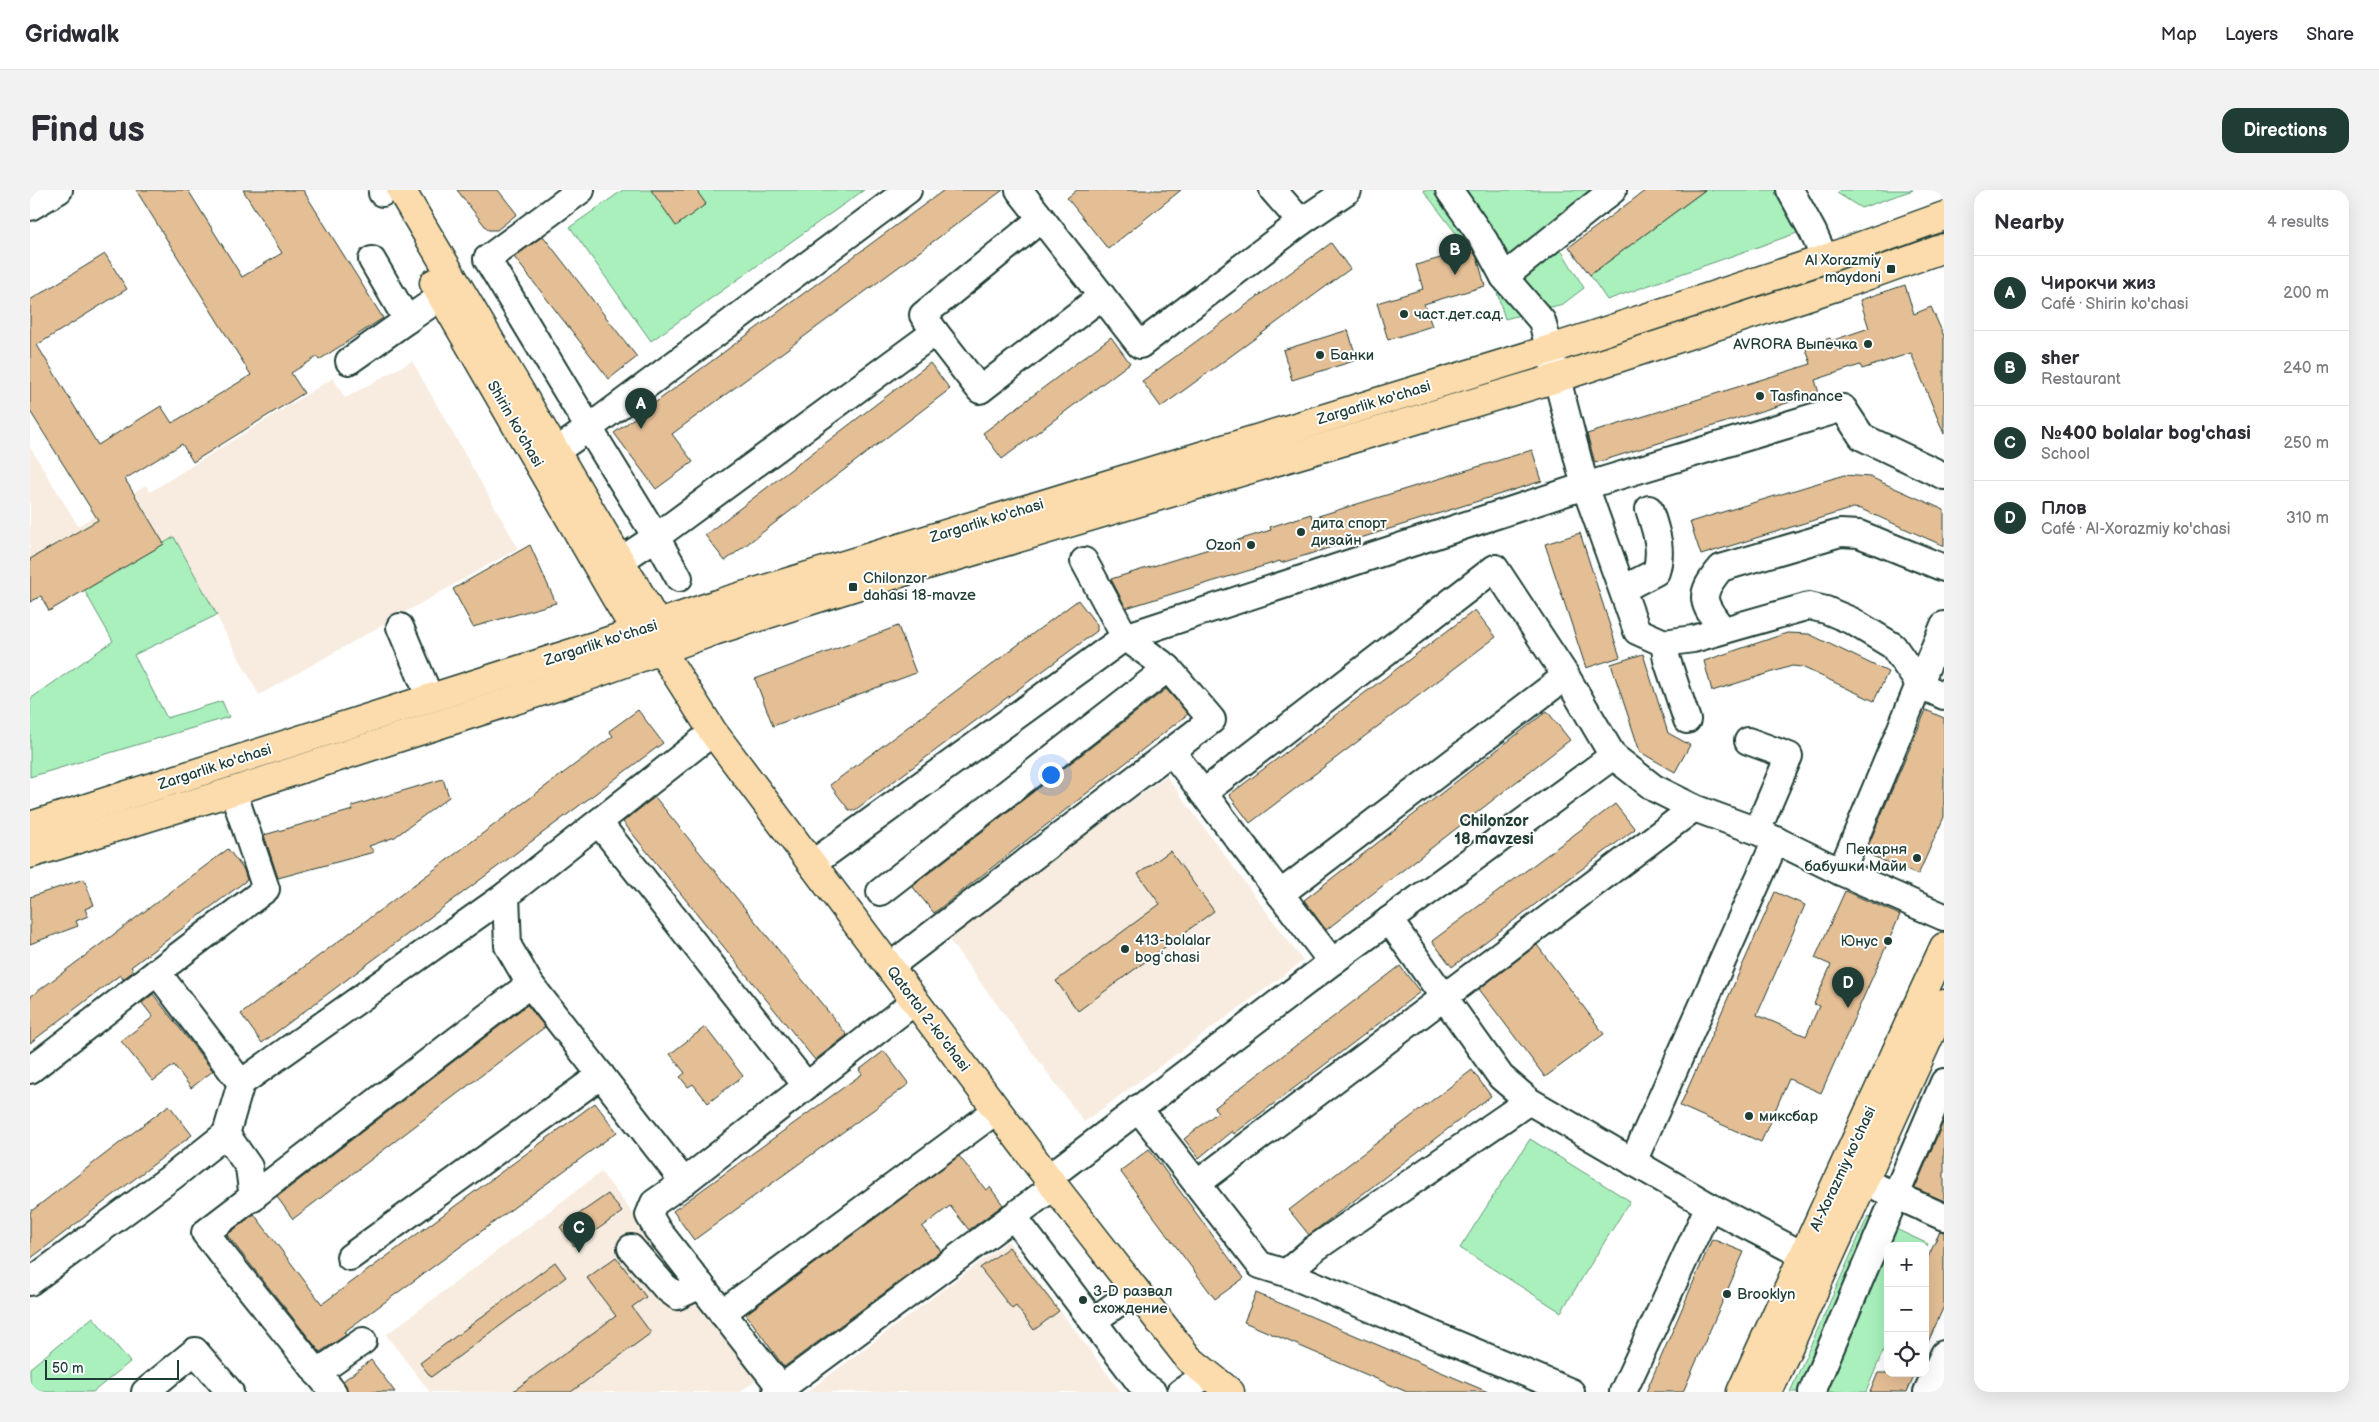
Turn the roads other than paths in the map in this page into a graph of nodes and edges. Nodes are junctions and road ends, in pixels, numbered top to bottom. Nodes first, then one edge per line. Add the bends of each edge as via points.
1 (59, 190) edge
2 (581, 190) edge
3 (908, 190) edge
4 (1019, 190) edge
5 (1273, 190) edge
6 (1348, 190) edge
7 (1449, 190) edge
8 (1613, 190) edge
9 (1790, 190) edge
10 (388, 191) edge
11 (30, 207) edge
12 (1944, 216) edge
13 (1041, 219) junction
14 (1301, 222) junction
15 (1944, 248) edge
16 (1825, 259) junction
17 (372, 260) dead end
18 (1504, 278) junction
19 (442, 296) junction
20 (1102, 296) junction
21 (407, 320) junction
22 (935, 332) junction
23 (1551, 348) junction
24 (349, 361) dead end
25 (1557, 378) junction
26 (589, 428) junction
27 (547, 458) junction
28 (1944, 476) edge
29 (1585, 486) junction
30 (1649, 509) dead end
31 (656, 537) junction
32 (620, 561) junction
33 (1084, 561) dead end
34 (1944, 568) edge
35 (678, 578) dead end
36 (1623, 589) junction
37 (1944, 625) edge
38 (400, 627) dead end
39 (1723, 630) junction
40 (651, 635) junction
41 (1125, 637) junction
42 (1664, 643) junction
43 (1168, 668) junction
44 (1566, 676) junction
45 (1920, 685) junction
46 (1944, 696) edge
47 (430, 698) junction
48 (1687, 720) dead end
49 (713, 732) junction
50 (1748, 741) dead end
51 (1172, 752) junction
52 (1613, 756) junction
53 (233, 791) junction
54 (1203, 793) junction
55 (1694, 808) junction
56 (599, 823) junction
57 (30, 826) edge
58 (1767, 836) junction
59 (30, 854) edge
60 (812, 864) junction
61 (1841, 872) junction
62 (880, 892) dead end
63 (1280, 894) junction
64 (506, 895) junction
65 (1944, 917) edge
66 (1389, 920) junction
67 (1944, 947) edge
68 (1332, 962) junction
69 (890, 967) junction
70 (157, 972) junction
71 (530, 984) junction
72 (1443, 996) junction
73 (915, 1001) junction
74 (1944, 1004) edge
75 (30, 1070) edge
76 (601, 1075) junction
77 (1944, 1082) edge
78 (241, 1083) junction
79 (806, 1086) junction
80 (1528, 1101) junction
81 (1138, 1108) junction
82 (997, 1110) junction
83 (226, 1134) junction
84 (1633, 1162) junction
85 (1853, 1176) junction
86 (684, 1182) junction
87 (1051, 1182) junction
88 (1198, 1183) junction
89 (1894, 1195) junction
90 (253, 1198) junction
91 (1709, 1206) junction
92 (1013, 1216) junction
93 (1944, 1217) edge
94 (631, 1248) dead end
95 (350, 1257) dead end
96 (1814, 1262) junction
97 (1286, 1273) junction
98 (30, 1282) edge
99 (701, 1285) junction
100 (1136, 1290) junction
101 (722, 1312) junction
102 (1093, 1322) junction
103 (363, 1341) dead end
104 (1944, 1354) edge
105 (1206, 1375) junction
106 (325, 1382) edge
107 (779, 1390) edge
108 (145, 1392) edge
109 (230, 1392) edge
110 (1153, 1392) edge
111 (1181, 1392) edge
112 (1230, 1392) edge
113 (1571, 1392) edge
114 (1623, 1392) edge
115 (1741, 1392) edge
116 (1768, 1392) edge
117 (1812, 1392) edge
118 (1927, 1392) edge

1 - 11 street
2 - 26 street via 486,259
3 - 26 street
4 - 13 street
5 - 14 street
6 - 14 street
7 - 18 street via 1484,240
8 - 18 street
9 - 16 street
10 - 19 main road, Shirin ko'chasi
10 - 27 main road, Shirin ko'chasi
12 - 16 main road, Zargarlik ko'chasi
13 - 20 street
13 - 22 street via 923,315
14 - 20 street via 1140,345
15 - 25 main road, Zargarlik ko'chasi
16 - 23 main road, Zargarlik ko'chasi
17 - 21 street
18 - 23 street via 1542,321
19 - 21 street
19 - 27 main road, Shirin ko'chasi
20 - 22 street via 980,390
21 - 24 street
22 - 31 street
23 - 25 street
23 - 40 main road, Zargarlik ko'chasi via 742,596
25 - 29 street
25 - 40 main road, Zargarlik ko'chasi via 852,587
26 - 27 street
26 - 31 street
27 - 32 main road, Shirin ko'chasi
27 - 40 main road, Shirin ko'chasi
28 - 29 street via 1862,436 1843,408
29 - 36 street
29 - 41 street
30 - 36 street via 1659,539 1660,559 1656,572
31 - 32 street
31 - 35 street
32 - 40 main road, Shirin ko'chasi
33 - 41 street
34 - 39 street via 1859,534 1840,533 1721,568 1708,583 1705,599 1708,611
36 - 42 street via 1638,631
37 - 45 street
38 - 47 street
39 - 42 street
39 - 45 street via 1809,606 1826,610 1852,621 1893,646
40 - 47 main road, Zargarlik ko'chasi
40 - 49 main road, Qatortol 2-ko'chasi
40 - 53 main road, Zargarlik ko'chasi via 588,676
41 - 43 street
41 - 60 street
42 - 48 street
43 - 51 street via 1212,720
43 - 62 street
44 - 52 street
44 - 54 street via 1495,568
44 - 63 street
45 - 46 street
45 - 61 street
47 - 57 main road, Zargarlik ko'chasi
49 - 56 street
49 - 60 main road, Qatortol 2-ko'chasi
50 - 58 street via 1789,756
51 - 54 street
51 - 69 street
52 - 55 street via 1654,788
52 - 66 street
53 - 59 main road, Zargarlik ko'chasi
53 - 70 street via 266,890
54 - 63 street
55 - 58 street
55 - 72 street
56 - 64 street
56 - 79 street
58 - 61 street
58 - 84 street
60 - 69 main road, Qatortol 2-ko'chasi
61 - 65 street
63 - 68 street
64 - 71 street via 508,946
64 - 78 street
66 - 68 street
66 - 72 street
67 - 85 main road, Al-Xorazmiy ko'chasi
68 - 81 street
69 - 73 main road, Qatortol 2-ko'chasi
70 - 75 street
70 - 78 street
71 - 76 street
71 - 90 street
72 - 80 street via 1501,1076
72 - 88 street
73 - 79 street
73 - 82 main road, Qatortol 2-ko'chasi
74 - 85 main road, Al-Xorazmiy ko'chasi
76 - 86 street
76 - 95 street
77 - 89 street
78 - 83 street
79 - 86 street
80 - 84 street
80 - 97 street via 1314,1249
81 - 87 street
81 - 88 street
82 - 87 main road, Qatortol 2-ko'chasi
82 - 101 street
83 - 90 street via 249,1167
83 - 98 street
84 - 91 street
85 - 89 street
85 - 96 main road, Al-Xorazmiy ko'chasi
86 - 99 street via 654,1203 649,1215
87 - 92 street
87 - 100 main road, Qatortol 2-ko'chasi
88 - 97 street via 1260,1265
89 - 93 street
89 - 117 street
90 - 106 street via 205,1233
91 - 96 street
91 - 114 street
92 - 102 street
92 - 107 street
94 - 99 street via 665,1288 677,1296
96 - 115 main road, Al-Xorazmiy ko'chasi
96 - 116 main road, Al-Xorazmiy ko'chasi
97 - 113 street
99 - 101 street
100 - 102 street
100 - 105 main road, Qatortol 2-ko'chasi via 1189,1359
101 - 107 street
102 - 110 street via 1140,1383
103 - 106 street
104 - 118 street
105 - 111 street
105 - 112 main road, Qatortol 2-ko'chasi
108 - 109 street via 195,1351

